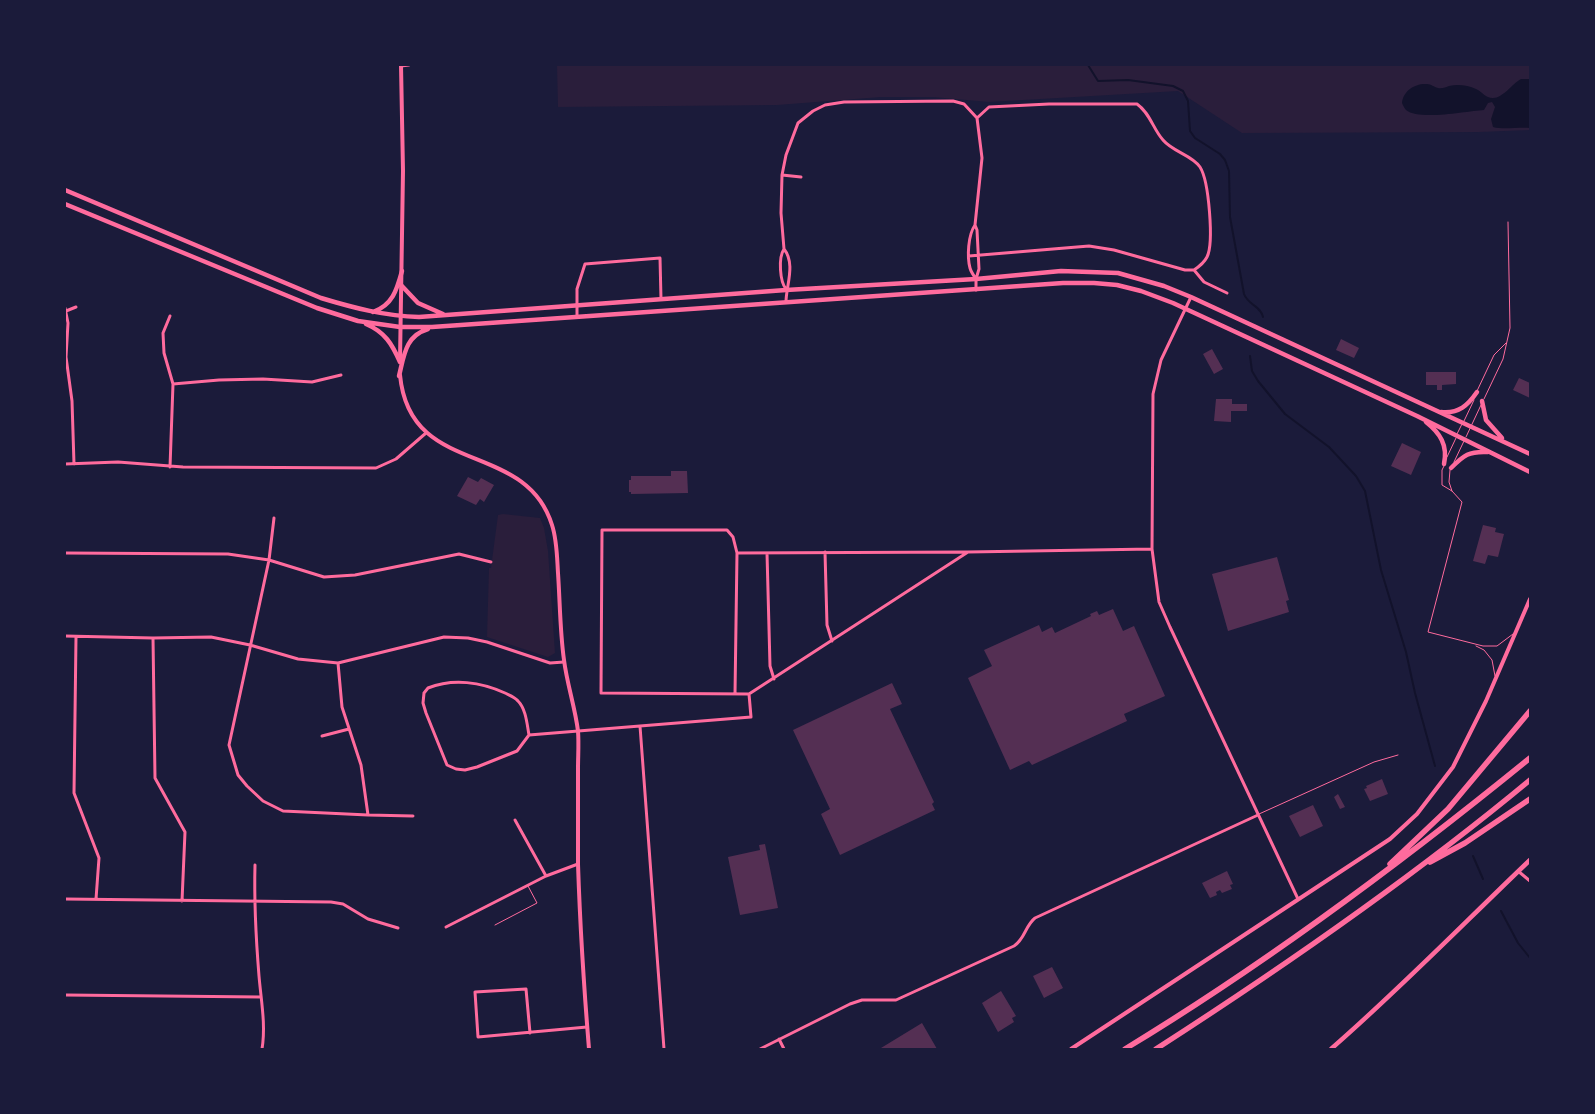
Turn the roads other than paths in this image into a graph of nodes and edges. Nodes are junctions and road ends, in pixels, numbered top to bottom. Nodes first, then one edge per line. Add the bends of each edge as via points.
1 (409, 65) edge
2 (401, 66) edge
3 (977, 118) junction
4 (782, 175) junction
5 (801, 177) dead end
6 (65, 190) edge
7 (82, 197) junction
8 (65, 204) edge
9 (77, 209) junction
10 (1508, 222) dead end
11 (975, 225) junction
12 (784, 249) junction
13 (978, 255) junction
14 (969, 256) junction
15 (402, 270) junction
16 (1194, 270) junction
17 (976, 279) junction
18 (401, 285) junction
19 (786, 290) junction
20 (976, 290) junction
21 (1227, 293) dead end
22 (1191, 297) junction
23 (661, 299) junction
24 (786, 302) junction
25 (577, 305) junction
26 (76, 307) dead end
27 (66, 309) edge
28 (1186, 309) junction
29 (372, 312) junction
30 (447, 315) junction
31 (170, 316) dead end
32 (400, 317) junction
33 (576, 317) junction
34 (358, 321) junction
35 (400, 327) junction
36 (432, 327) junction
37 (1506, 343) junction
38 (1296, 346) junction
39 (1291, 357) junction
40 (400, 362) junction
41 (341, 375) dead end
42 (400, 376) junction
43 (172, 384) junction
44 (1477, 392) junction
45 (1482, 401) junction
46 (1438, 411) junction
47 (1417, 416) junction
48 (1463, 422) junction
49 (1471, 426) junction
50 (426, 433) junction
51 (1457, 435) junction
52 (1465, 438) junction
53 (1504, 441) junction
54 (1492, 452) junction
55 (1530, 454) edge
56 (65, 464) edge
57 (74, 464) junction
58 (1444, 464) junction
59 (170, 467) junction
60 (1450, 468) junction
61 (1530, 472) edge
62 (1452, 492) junction
63 (274, 518) dead end
64 (1152, 548) junction
65 (825, 552) junction
66 (968, 552) junction
67 (65, 553) edge
68 (737, 553) junction
69 (767, 553) junction
70 (269, 560) junction
71 (491, 562) dead end
72 (1530, 599) edge
73 (1516, 632) junction
74 (65, 636) edge
75 (76, 636) junction
76 (153, 638) junction
77 (832, 641) junction
78 (1474, 644) junction
79 (250, 645) junction
80 (564, 662) junction
81 (338, 663) junction
82 (1496, 678) junction
83 (774, 679) junction
84 (735, 694) junction
85 (749, 694) junction
86 (1530, 711) edge
87 (640, 726) junction
88 (350, 729) junction
89 (578, 732) junction
90 (529, 735) junction
91 (322, 736) dead end
92 (1398, 754) dead end
93 (1530, 758) edge
94 (1530, 780) edge
95 (1530, 799) edge
96 (368, 815) junction
97 (1258, 815) junction
98 (413, 816) dead end
99 (515, 820) dead end
100 (1530, 860) edge
101 (578, 864) junction
102 (254, 865) dead end
103 (1415, 870) junction
104 (1518, 871) junction
105 (546, 876) junction
106 (1530, 881) edge
107 (1369, 884) junction
108 (527, 885) junction
109 (65, 899) edge
110 (96, 899) junction
111 (1298, 899) junction
112 (182, 901) junction
113 (254, 902) junction
114 (494, 925) dead end
115 (446, 927) dead end
116 (398, 928) dead end
117 (65, 995) edge
118 (261, 997) junction
119 (588, 1027) junction
120 (530, 1033) junction
121 (779, 1039) junction
122 (262, 1049) edge
123 (589, 1049) edge
124 (664, 1049) edge
125 (760, 1049) edge
126 (784, 1049) edge
127 (1071, 1049) edge
128 (1125, 1049) edge
129 (1156, 1049) edge
130 (1331, 1049) edge

1 - 2 street
2 - 15 street
3 - 4 street via 964,104 953,101 826,105 798,123
3 - 11 street via 982,158
3 - 16 street via 989,107 1137,104 1144,109 1163,140 1194,160 1205,177 1211,238 1207,259
4 - 5 street
4 - 12 street
6 - 7 main road
7 - 9 main road
7 - 29 main road via 321,298
8 - 9 main road
9 - 34 main road via 302,302
10 - 37 lane via 1510,328
11 - 13 street
11 - 14 street
12 - 19 street via 781,253 782,283
12 - 19 street via 790,282
13 - 14 street
13 - 16 street via 1089,246
13 - 17 street
14 - 17 street via 970,269
15 - 18 street
15 - 29 main road via 391,300
16 - 21 street via 1204,282
17 - 19 main road
17 - 20 street
17 - 22 main road via 1061,271 1118,273
18 - 30 main road via 418,303
18 - 32 street
19 - 23 main road
19 - 24 street
20 - 24 main road
20 - 28 main road via 1063,283 1117,285
22 - 28 street
22 - 38 main road
23 - 25 main road
23 - 25 street via 660,258 585,264 577,289
24 - 33 main road
25 - 30 main road
25 - 33 street
26 - 27 street
27 - 57 street
28 - 39 main road
28 - 64 street via 1161,360 1153,394
29 - 32 main road
30 - 32 main road
31 - 43 street via 163,333
32 - 35 street
33 - 36 main road
34 - 35 main road
34 - 40 main road via 386,336
35 - 36 main road
35 - 40 street
36 - 42 main road via 422,330 410,340
37 - 44 lane via 1494,355
37 - 45 lane via 1503,359
38 - 39 main road
38 - 46 main road
39 - 47 main road
40 - 42 street
41 - 43 street via 312,382 263,379
42 - 50 street via 410,412
43 - 59 street
44 - 46 main road via 1460,410
44 - 48 lane
45 - 49 lane
45 - 53 main road via 1486,420
46 - 48 main road
47 - 51 main road
47 - 58 main road via 1442,438
48 - 49 main road
48 - 51 lane
49 - 52 lane
49 - 53 main road
50 - 59 street via 396,459 376,468
50 - 80 street via 447,447 510,472 532,491 548,514 555,536
51 - 52 main road
51 - 58 lane
52 - 54 main road
52 - 60 lane
53 - 55 main road
54 - 60 main road via 1469,453
54 - 61 main road
56 - 57 street
57 - 59 street via 118,462
58 - 62 lane via 1442,485
60 - 62 lane
62 - 78 lane via 1462,502 1428,632
63 - 70 street
64 - 66 street
64 - 97 street via 1159,602
65 - 66 street
65 - 69 street
65 - 77 street via 826,625
66 - 77 street
67 - 70 street via 228,554
68 - 69 street
68 - 84 street
68 - 84 street via 733,537 727,530 602,530 601,693
69 - 83 street via 770,666
70 - 71 street via 324,578 459,554
70 - 79 street
72 - 73 street
73 - 78 lane via 1497,646
73 - 82 street
74 - 75 street
75 - 76 street
75 - 110 street via 74,793 99,858
76 - 79 street via 211,637
76 - 112 street via 155,778 184,832
77 - 83 street
78 - 82 lane via 1489,656
79 - 81 street via 298,659
79 - 96 street via 229,745 238,775 263,801 283,811
80 - 81 street via 550,663 468,638 444,638
80 - 89 street
81 - 88 street via 342,707
82 - 111 street via 1453,767 1417,814 1390,839
83 - 85 street
84 - 85 street
85 - 87 street via 751,717
86 - 107 highway via 1448,809
87 - 89 street
87 - 124 street
88 - 91 street
88 - 96 street via 361,765
89 - 90 street
89 - 101 street
90 - 90 street via 518,701 496,689 472,682 448,683 428,688 424,693 423,703 429,721 448,765 456,769 477,767 518,751
92 - 97 lane
93 - 107 highway
94 - 103 highway
95 - 103 highway via 1465,843
96 - 98 street
97 - 111 street
97 - 121 street via 1034,918 1022,940 1014,946 896,1000 856,1002
99 - 105 street
100 - 104 main road
101 - 105 street
101 - 119 street
102 - 113 street
103 - 129 highway via 1300,954
104 - 106 street
104 - 130 main road
105 - 108 street
107 - 128 highway
108 - 114 lane via 537,903
108 - 115 street
109 - 110 street
110 - 112 street
111 - 127 street
112 - 113 street
113 - 116 street via 343,904 368,919
113 - 118 street
117 - 118 street
118 - 122 street
119 - 120 street
119 - 123 street
120 - 120 street via 478,1037 475,992 526,988
121 - 125 street
121 - 126 street

